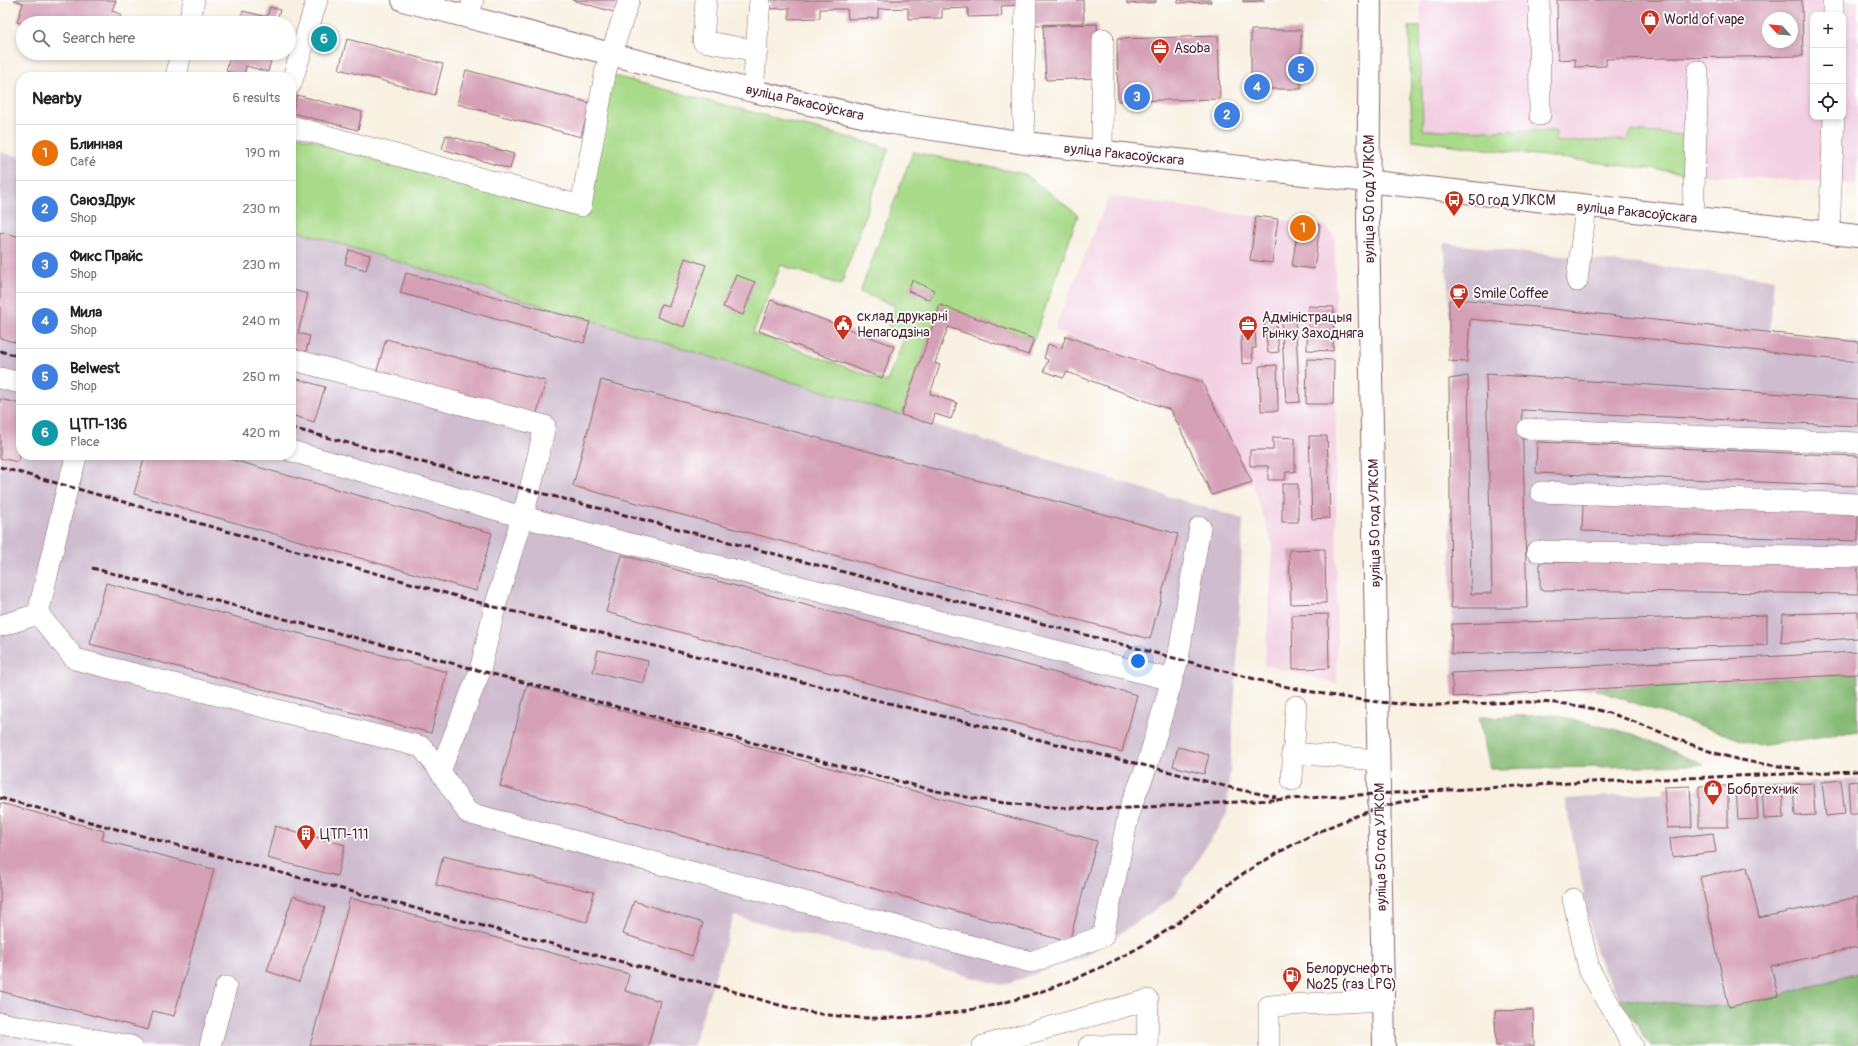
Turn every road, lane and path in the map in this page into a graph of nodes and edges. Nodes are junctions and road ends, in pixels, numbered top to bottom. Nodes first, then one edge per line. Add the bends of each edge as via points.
1 (194, 0) edge
2 (317, 0) edge
3 (403, 0) edge
4 (629, 0) edge
5 (706, 0) edge
6 (760, 0) edge
7 (1026, 0) edge
8 (1370, 0) edge
9 (1539, 0) edge
10 (1833, 0) edge
11 (471, 8) edge
12 (1833, 12) edge
13 (191, 16) edge
14 (1103, 39) dead end
15 (757, 51) junction
16 (612, 54) junction
17 (180, 60) edge
18 (1698, 71) dead end
19 (177, 72) edge
20 (295, 72) edge
21 (753, 91) junction
22 (1540, 115) dead end
23 (1834, 120) edge
24 (296, 127) edge
25 (1025, 143) junction
26 (1102, 151) junction
27 (1368, 182) junction
28 (1586, 206) junction
29 (1693, 218) junction
30 (1829, 233) junction
31 (1858, 236) edge
32 (1577, 281) dead end
33 (296, 360) edge
34 (0, 378) edge
35 (16, 382) edge
36 (1528, 429) dead end
37 (1858, 443) edge
38 (296, 452) edge
39 (76, 460) edge
40 (1541, 492) dead end
41 (1858, 504) edge
42 (523, 517) junction
43 (1200, 527) dead end
44 (1537, 551) dead end
45 (1858, 557) edge
46 (38, 614) junction
47 (0, 626) edge
48 (1172, 680) junction
49 (1296, 706) dead end
50 (1292, 754) junction
51 (1378, 760) junction
52 (440, 771) junction
53 (1292, 780) dead end
54 (1573, 899) dead end
55 (226, 987) dead end
56 (1383, 1000) junction
57 (0, 1023) edge
58 (1147, 1045) edge
59 (132, 1046) edge
60 (210, 1046) edge
61 (983, 1046) edge
62 (1089, 1046) edge
63 (1269, 1046) edge
64 (1384, 1046) edge
65 (1633, 1046) edge

1 - 13 lane
2 - 20 lane
3 - 11 main road, вуліца Ракасоўскага
4 - 16 lane
5 - 15 lane via 703,40
6 - 15 lane
7 - 25 lane via 1023,104
8 - 27 main road, вуліца 50 год УЛКСМ
9 - 22 lane
10 - 12 lane
11 - 16 main road, вуліца Ракасоўскага
14 - 26 lane
15 - 21 lane
16 - 21 main road, вуліца Ракасоўскага
16 - 24 lane via 606,69 581,206
17 - 19 lane
18 - 29 lane
21 - 25 main road, вуліца Ракасоўскага via 893,123
23 - 30 lane
25 - 26 main road, вуліца Ракасоўскага
26 - 27 main road, вуліца Ракасоўскага
27 - 28 main road, вуліца Ракасоўскага
27 - 51 main road, вуліца 50 год УЛКСМ
28 - 29 main road, вуліца Ракасоўскага
28 - 32 lane
29 - 30 main road, вуліца Ракасоўскага
30 - 31 main road, вуліца Ракасоўскага
33 - 42 lane via 545,426
34 - 35 lane
36 - 37 lane
38 - 42 lane
39 - 46 lane
40 - 41 lane
42 - 48 lane
42 - 52 lane via 495,607 480,671
43 - 48 lane via 1178,659
44 - 45 lane
46 - 47 lane
46 - 52 lane via 75,659 422,747
48 - 52 lane via 1147,766 1130,808 1103,936 1031,962 468,813
49 - 50 lane
50 - 51 lane
50 - 53 lane
51 - 56 main road, вуліца 50 год УЛКСМ
54 - 65 lane via 1589,969
55 - 60 lane
56 - 63 lane via 1269,1006
56 - 64 main road, вуліца 50 год УЛКСМ
57 - 59 lane
58 - 61 lane via 1148,1000
58 - 62 lane

